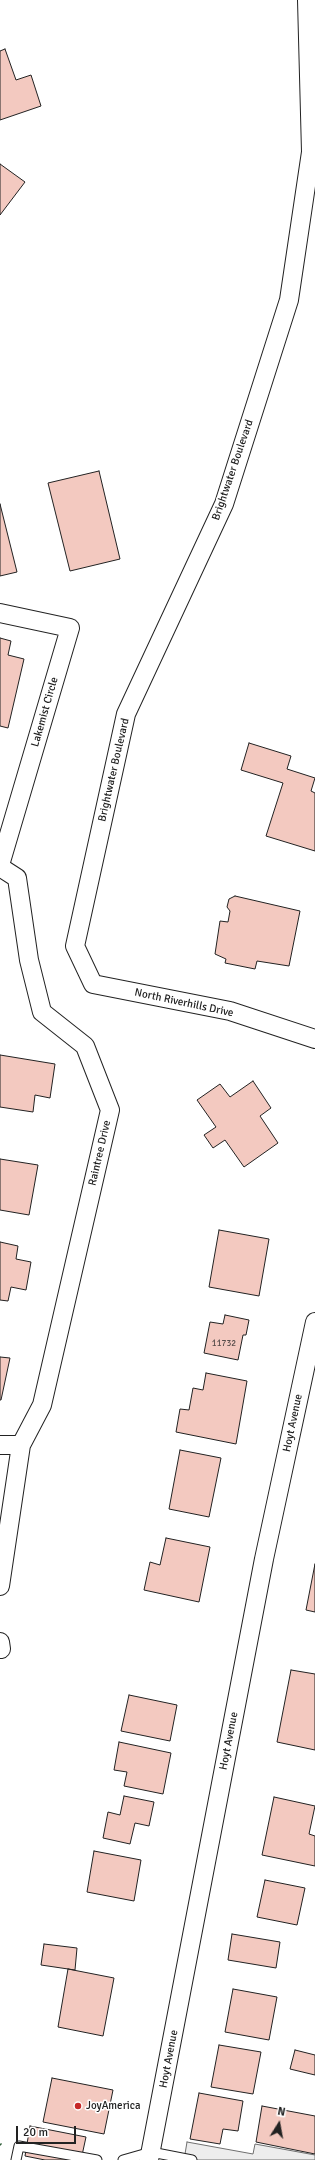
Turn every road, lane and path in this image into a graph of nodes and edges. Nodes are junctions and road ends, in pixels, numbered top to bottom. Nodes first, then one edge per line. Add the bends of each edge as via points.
1 (307, 0) edge
2 (0, 613) edge
3 (0, 866) edge
4 (75, 946) joint
5 (315, 1039) edge
6 (315, 1322) edge
7 (0, 1445) edge
8 (21, 1445) junction
9 (0, 1586) edge
10 (150, 2156) edge
11 (77, 2158) edge
12 (16, 2160) edge
13 (97, 2160) edge
14 (123, 2160) edge
15 (192, 2160) edge

1 - 4 street, Brightwater Boulevard via 311,152 289,300 224,504 126,714
2 - 3 street, Lakemist Circle via 70,628
3 - 8 street, Raintree Drive via 16,878 29,960 42,1012 85,1046 110,1110 42,1405
4 - 5 street, North Riverhills Drive via 93,984 230,1011
6 - 10 street, Hoyt Avenue via 264,1558
7 - 8 street
8 - 9 street, Raintree Drive
10 - 14 lane
10 - 15 lane
11 - 12 lane via 19,2146
11 - 13 lane

